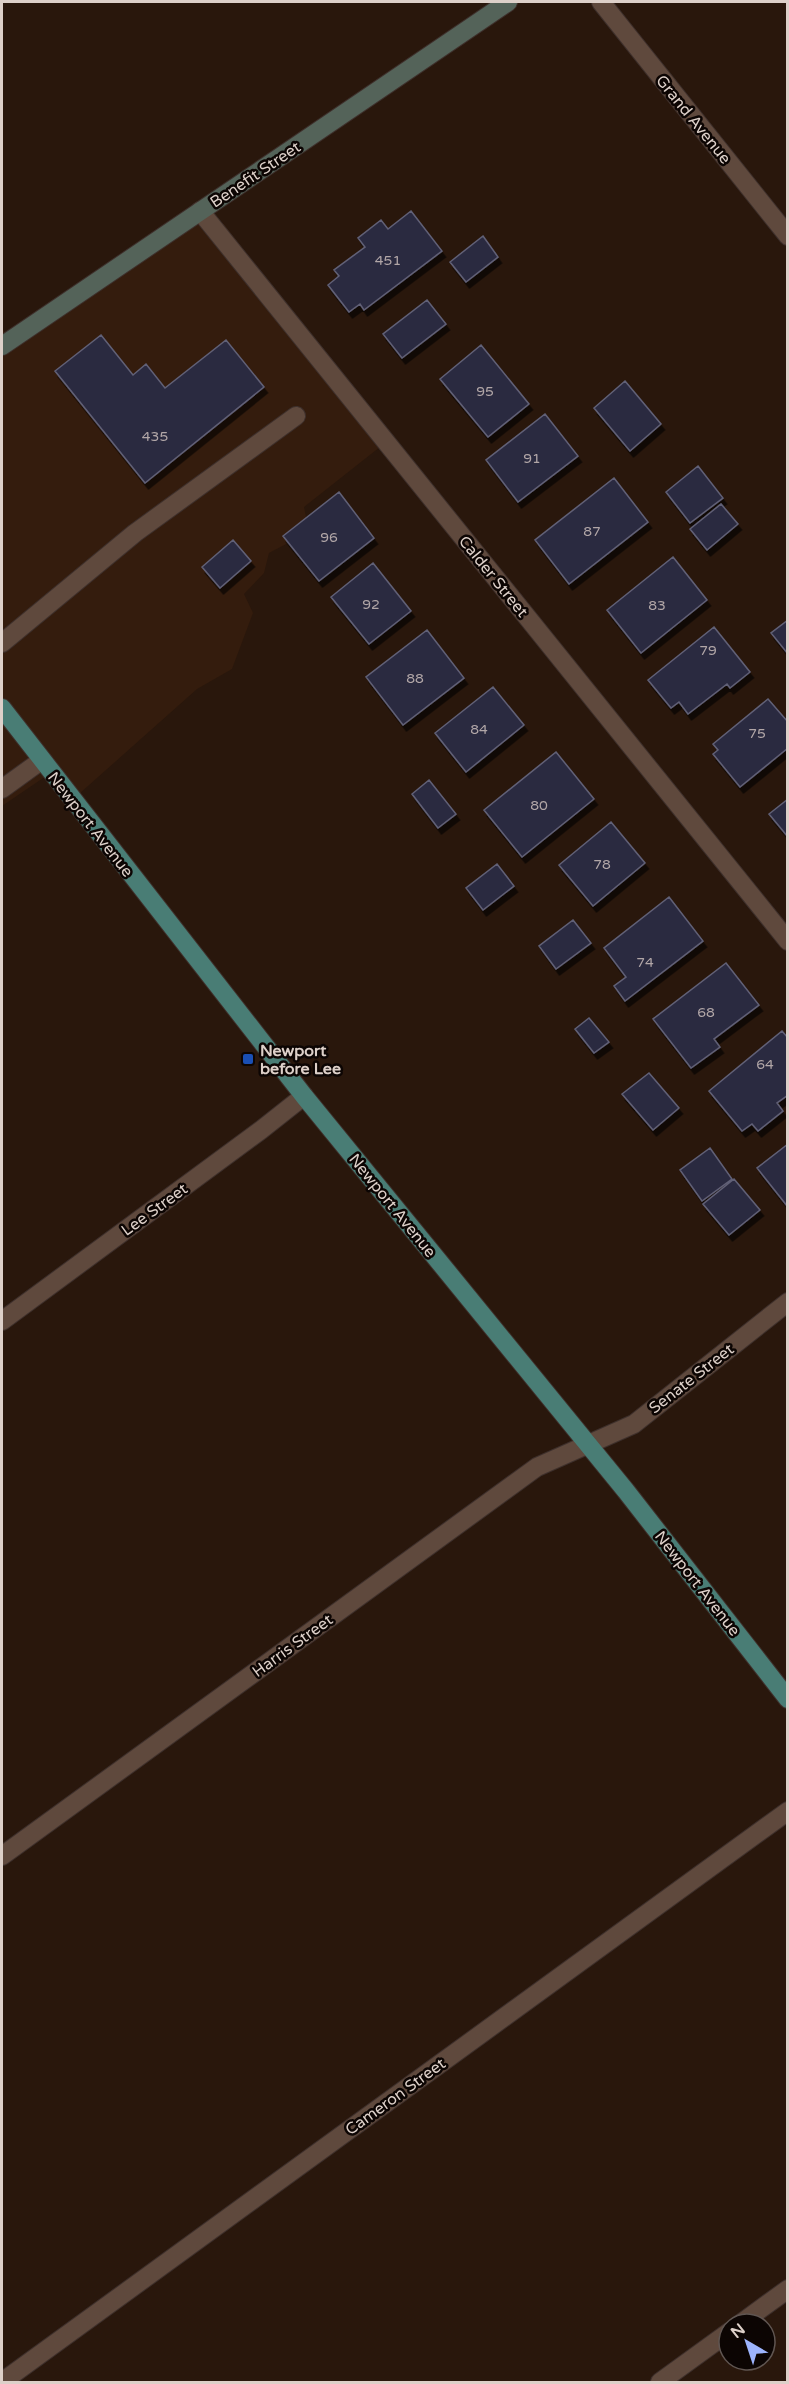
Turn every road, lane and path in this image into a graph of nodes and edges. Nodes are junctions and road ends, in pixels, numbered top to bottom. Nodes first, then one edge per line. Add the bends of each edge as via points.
1 (508, 2) edge
2 (601, 2) edge
3 (200, 211) junction
4 (788, 236) edge
5 (2, 346) edge
6 (296, 416) dead end
7 (2, 643) edge
8 (2, 708) edge
9 (42, 760) junction
10 (2, 789) edge
11 (788, 941) edge
12 (304, 1096) junction
13 (788, 1302) edge
14 (2, 1321) edge
15 (588, 1445) junction
16 (788, 1699) edge
17 (788, 1810) edge
18 (2, 1856) edge
19 (788, 2289) edge
20 (756, 2312) edge
21 (717, 2341) edge
22 (2, 2382) edge
23 (660, 2382) edge

1 - 3 street, Benefit Street
2 - 4 street, Grand Avenue
3 - 5 street, Benefit Street
3 - 11 street, Calder Street
6 - 7 street via 135,533
8 - 9 main road, Newport Avenue
9 - 10 street
9 - 12 main road, Newport Avenue
12 - 14 street, Lee Street
12 - 15 main road, Newport Avenue
13 - 15 street, Senate Street via 634,1424
15 - 16 main road, Newport Avenue
15 - 18 street, Harris Street via 537,1467
17 - 22 street, Cameron Street
19 - 20 street
21 - 23 street

